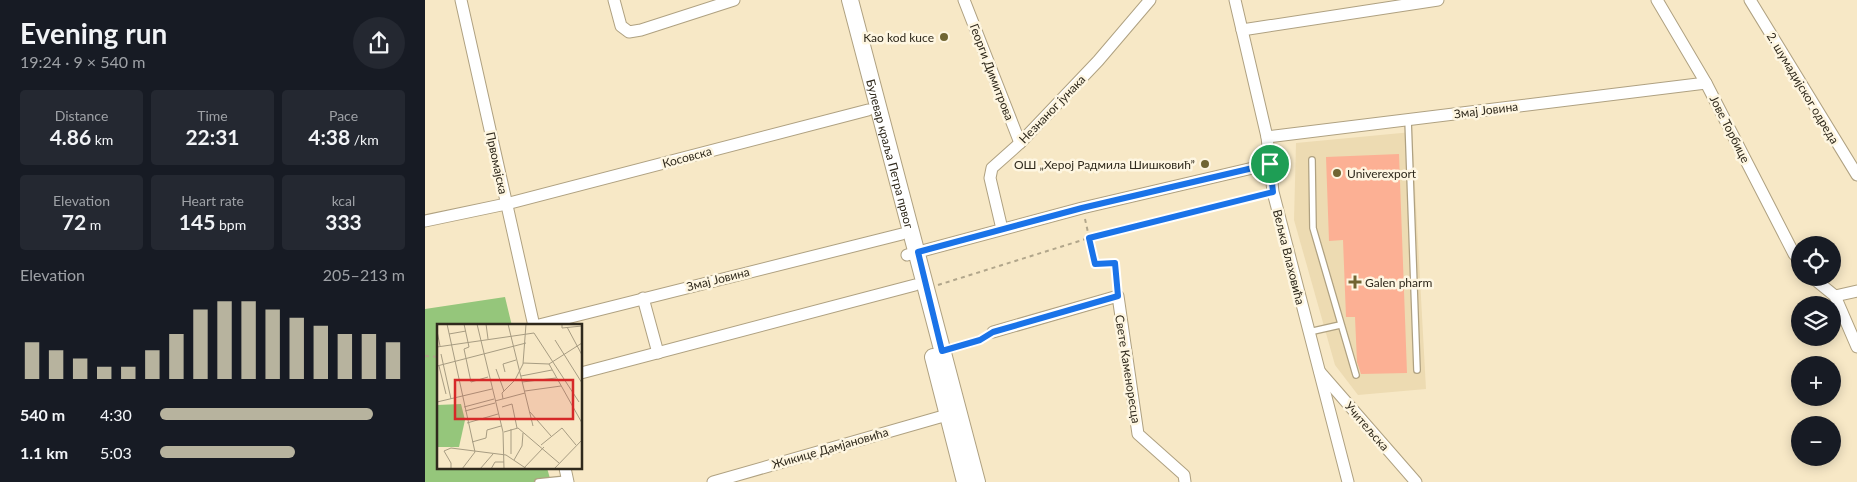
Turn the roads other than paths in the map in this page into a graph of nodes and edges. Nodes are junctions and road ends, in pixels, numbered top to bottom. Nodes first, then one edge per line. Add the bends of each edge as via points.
1 (461, 0) edge
2 (614, 0) edge
3 (734, 0) edge
4 (839, 0) edge
5 (850, 0) edge
6 (964, 0) edge
7 (1150, 0) edge
8 (1235, 0) edge
9 (1437, 0) edge
10 (1657, 0) edge
11 (1750, 0) edge
12 (705, 4) edge
13 (1242, 30) junction
14 (1706, 83) junction
15 (868, 110) junction
16 (1408, 119) junction
17 (1267, 136) junction
18 (1020, 143) junction
19 (1312, 160) dead end
20 (1270, 164) junction
21 (1857, 175) edge
22 (506, 204) junction
23 (425, 221) edge
24 (1002, 229) junction
25 (902, 234) junction
26 (1791, 248) edge
27 (913, 254) junction
28 (1823, 286) edge
29 (921, 287) junction
30 (1857, 291) edge
31 (1835, 296) joint
32 (643, 298) junction
33 (1841, 310) edge
34 (534, 324) edge
35 (542, 324) edge
36 (1340, 324) junction
37 (993, 332) road end
38 (1309, 332) junction
39 (1857, 347) edge
40 (658, 353) junction
41 (1318, 370) junction
42 (1417, 370) dead end
43 (583, 372) edge
44 (1355, 375) dead end
45 (947, 415) junction
46 (567, 477) edge
47 (538, 482) edge
48 (713, 482) edge
49 (965, 482) edge
50 (977, 482) edge
51 (1185, 482) edge
52 (1348, 482) edge
53 (1416, 482) edge

1 - 22 street, Првомајска
2 - 12 street via 621,26 629,32
3 - 12 street
4 - 15 main road, Булевар краља Петра првог
5 - 27 main road, Булевар краља Петра првог
6 - 18 street, Георги Димитрова
7 - 18 street, Незнаног јунака via 1098,61
8 - 13 street, Вељка Влаховића
9 - 13 street
10 - 14 street, Јове Торбице
11 - 21 street, 2. шумадијског одреда
13 - 17 street, Вељка Влаховића
14 - 16 street, Змај Јовина
14 - 26 street, Јове Торбице
15 - 22 street, Косовска
15 - 25 main road, Булевар краља Петра првог
16 - 17 street, Змај Јовина
16 - 42 lane
17 - 20 street, Вељка Влаховића
18 - 24 street, Незнаног јунака via 992,168 990,178
19 - 36 lane via 1313,228
20 - 24 street
20 - 38 street, Вељка Влаховића via 1273,192
22 - 23 street, Косовска
22 - 34 street, Првомајска
24 - 27 street
25 - 27 main road, Булевар краља Петра првог
25 - 32 street, Змај Јовина
27 - 29 main road, Булевар краља Петра првог
28 - 31 street
29 - 40 street
29 - 45 main road, Булевар краља Петра првог
29 - 50 main road, Булевар краља Петра првог via 942,351
30 - 31 street
32 - 35 street, Змај Јовина
32 - 40 street
33 - 39 street
36 - 38 lane
36 - 44 lane
37 - 51 street, Свете Каменоресца via 1118,296 1138,434 1184,475
38 - 41 street, Вељка Влаховића
40 - 43 street
41 - 52 street, Вељка Влаховића
41 - 53 street, Учитељска
45 - 48 street, Жикице Дамјановића
45 - 49 main road, Булевар краља Петра првог
46 - 47 lane

